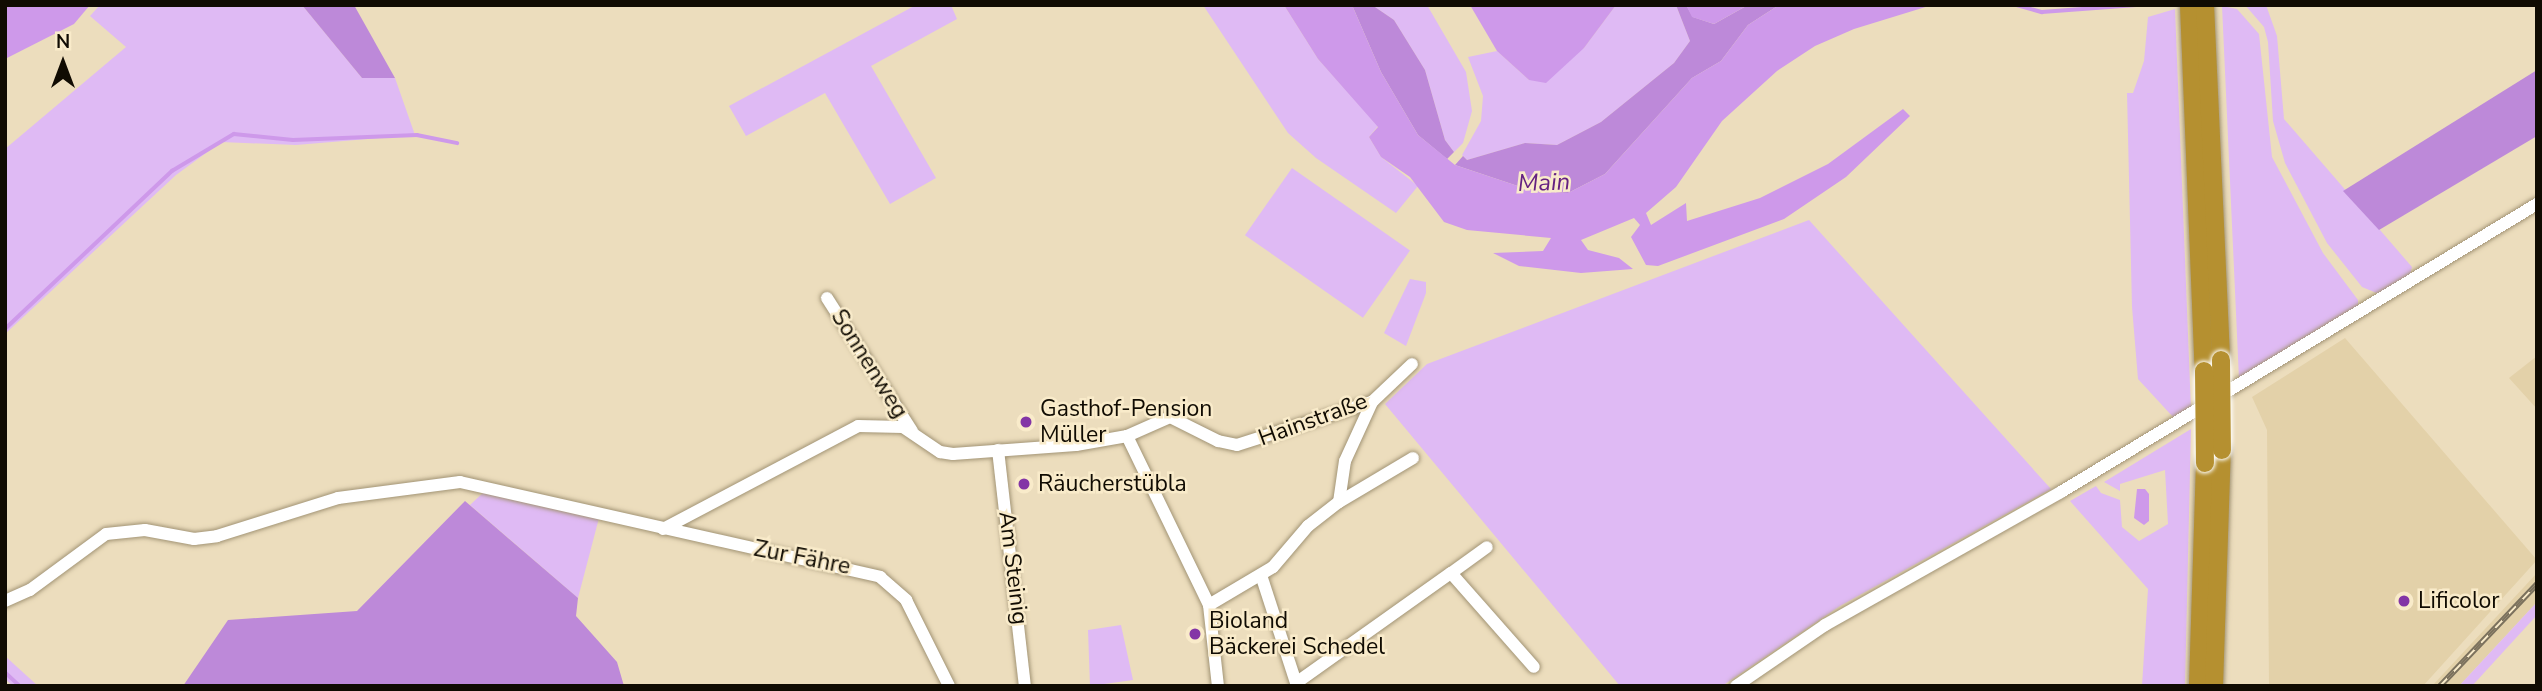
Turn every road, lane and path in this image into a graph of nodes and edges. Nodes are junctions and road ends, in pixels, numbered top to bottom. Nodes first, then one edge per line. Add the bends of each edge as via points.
1 (2189, 5) edge
2 (2204, 5) edge
3 (2199, 40) junction
4 (2537, 205) edge
5 (827, 298) dead end
6 (1412, 364) dead end
7 (1372, 402) junction
8 (912, 431) junction
9 (1127, 436) junction
10 (998, 450) junction
11 (1413, 458) dead end
12 (1339, 502) junction
13 (663, 529) junction
14 (1487, 547) dead end
15 (1451, 573) junction
16 (1261, 575) junction
17 (5, 601) edge
18 (1209, 605) junction
19 (1534, 667) dead end
20 (1214, 682) edge
21 (1297, 684) edge
22 (949, 686) edge
23 (1025, 686) edge
24 (1737, 686) edge
25 (2198, 686) edge
26 (2214, 686) edge

1 - 3 highway
2 - 3 highway
3 - 25 highway, bridge via 2205,463
3 - 26 highway, bridge via 2221,360
4 - 24 street via 2061,492 1825,625
5 - 8 street, Sonnenweg
6 - 7 street, Hainstraße
7 - 9 street, Hainstraße via 1237,444 1218,441 1170,417
7 - 12 street via 1345,461
8 - 10 street, Hainstraße via 945,453
8 - 13 street via 883,423 858,426
9 - 10 street, Hainstraße
9 - 18 street
10 - 23 street, Am Steinig
11 - 12 street
12 - 16 street via 1308,526 1287,553
13 - 17 street, Zur Fähre via 466,483 416,484 338,498 194,540 145,530 106,534 30,590
13 - 22 street, Zur Fähre via 880,577 906,600
14 - 15 street
15 - 19 street
15 - 21 street
16 - 18 street
16 - 21 street
18 - 20 street

